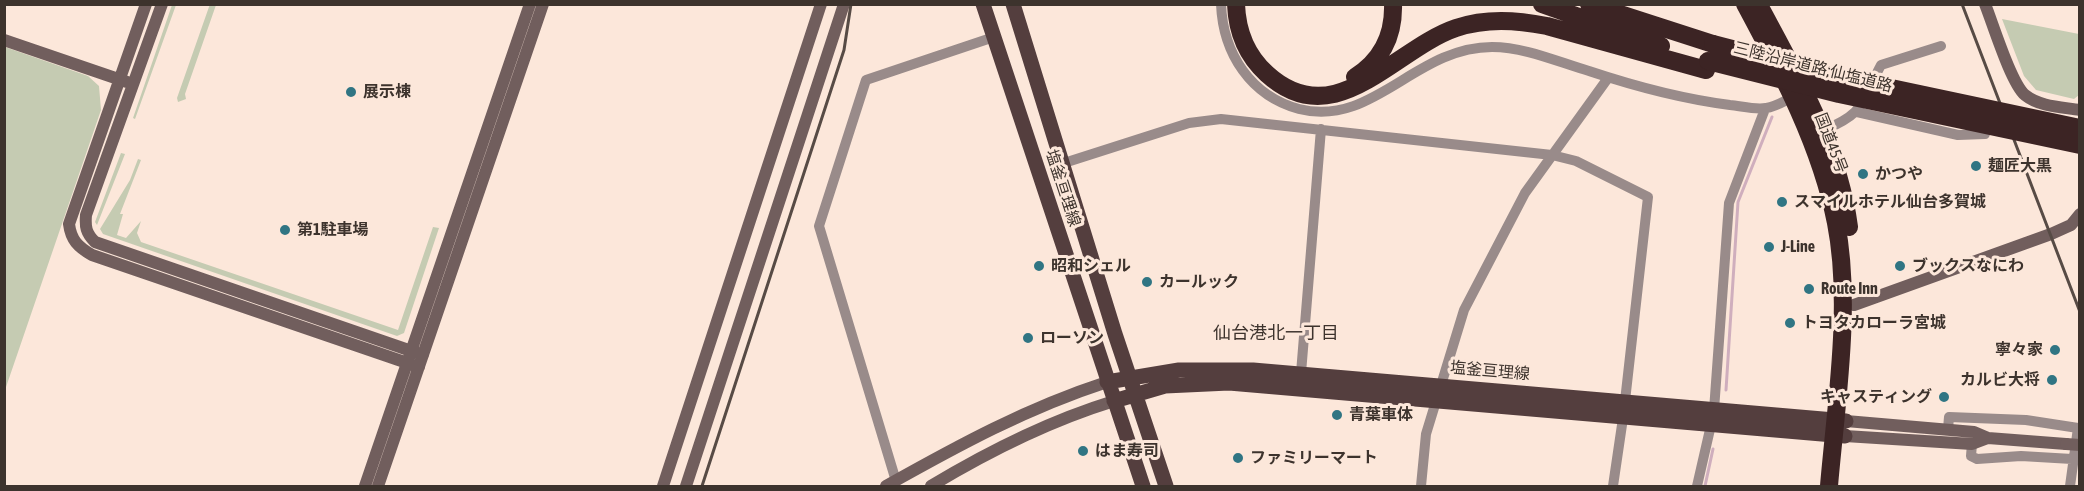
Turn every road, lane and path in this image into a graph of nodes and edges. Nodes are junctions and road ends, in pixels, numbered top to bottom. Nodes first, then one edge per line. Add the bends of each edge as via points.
1 (146, 4) edge
2 (162, 4) edge
3 (530, 4) edge
4 (543, 4) edge
5 (821, 4) edge
6 (844, 4) edge
7 (983, 4) edge
8 (1013, 4) edge
9 (1221, 4) edge
10 (1236, 4) edge
11 (1245, 4) edge
12 (1393, 4) edge
13 (1542, 4) edge
14 (1589, 4) edge
15 (1614, 4) edge
16 (1745, 4) edge
17 (1759, 4) edge
18 (1985, 4) edge
19 (994, 37) junction
20 (4, 40) edge
21 (1941, 46) dead end
22 (1708, 54) junction
23 (1608, 78) junction
24 (119, 80) junction
25 (134, 85) junction
26 (1798, 95) junction
27 (1765, 109) junction
28 (2079, 110) edge
29 (1857, 112) junction
30 (2079, 128) edge
31 (1320, 129) junction
32 (1822, 131) junction
33 (1985, 134) dead end
34 (2079, 145) edge
35 (1552, 155) junction
36 (1064, 163) junction
37 (2079, 214) edge
38 (1854, 305) junction
39 (415, 359) junction
40 (1301, 373) junction
41 (1130, 377) junction
42 (1107, 382) junction
43 (1441, 385) junction
44 (1136, 393) junction
45 (1114, 401) junction
46 (1625, 401) junction
47 (1437, 402) junction
48 (1623, 418) junction
49 (1713, 418) junction
50 (1840, 428) junction
51 (1948, 429) junction
52 (1988, 438) junction
53 (1972, 444) junction
54 (2079, 445) edge
55 (2072, 459) junction
56 (893, 485) edge
57 (365, 486) edge
58 (378, 486) edge
59 (663, 486) edge
60 (686, 486) edge
61 (931, 486) edge
62 (1143, 486) edge
63 (1167, 486) edge
64 (1420, 486) edge
65 (1613, 486) edge
66 (1696, 486) edge
67 (1829, 486) edge
68 (1841, 486) edge
69 (2070, 486) edge

1 - 24 street
2 - 25 street
3 - 39 street
4 - 39 street
5 - 59 street
6 - 60 street
7 - 19 main road, 塩釜亘理線
8 - 36 main road, 塩釜亘理線
9 - 23 street via 1229,45 1248,80 1270,98 1315,112 1349,108 1439,58 1480,47 1525,51
10 - 22 highway via 1246,46 1262,69 1283,86 1310,94 1340,93 1356,87 1438,35 1488,21 1526,22
11 - 12 highway via 1252,38 1269,62 1299,82 1329,85 1356,77 1377,60 1391,34
13 - 22 highway, 三陸沿岸道路;仙塩道路
14 - 22 highway, 三陸沿岸道路;仙塩道路
15 - 22 highway
16 - 26 highway, 国道45号
17 - 26 highway, 国道45号
18 - 28 street via 2016,82 2025,95 2039,103
19 - 42 main road, 塩釜亘理線
19 - 56 street via 866,80 819,226
20 - 24 street
21 - 29 street via 1881,65
22 - 30 highway, 三陸沿岸道路;仙塩道路, bridge via 1844,78
22 - 34 highway, 三陸沿岸道路;仙塩道路, bridge via 1770,84 1839,94
23 - 27 street via 1709,102
23 - 35 street
24 - 25 street
24 - 39 street via 69,224 78,247 92,255
25 - 39 street via 86,215 88,235 95,242
26 - 27 street
26 - 32 highway, 国道45号
26 - 50 highway, 国道45号 via 1830,194 1841,253
27 - 49 street via 1729,203
29 - 32 street
29 - 33 street via 1958,135
31 - 35 street
31 - 36 street via 1221,118 1189,123
31 - 40 street
32 - 38 highway, 国道45号 via 1848,221
35 - 43 street via 1525,192 1464,310
35 - 46 street via 1575,161 1648,197
36 - 41 main road, 塩釜亘理線
37 - 38 street via 2071,225 2050,234
38 - 50 highway, 国道45号
39 - 57 street
39 - 58 street
40 - 41 main road, 塩釜亘理線 via 1210,369
40 - 43 main road, 塩釜亘理線
41 - 42 main road, 塩釜亘理線
41 - 44 main road, 塩釜亘理線
42 - 45 main road, 塩釜亘理線
42 - 56 street via 1011,418
43 - 46 main road, 塩釜亘理線
43 - 47 street
44 - 45 main road, 塩釜亘理線
44 - 47 main road, 塩釜亘理線 via 1165,386 1229,383
44 - 63 main road
45 - 61 street via 1023,436
45 - 62 main road
46 - 49 main road, 塩釜亘理線
47 - 48 main road, 塩釜亘理線
47 - 64 street via 1426,434
48 - 49 main road, 塩釜亘理線
48 - 65 street
49 - 50 main road, 塩釜亘理線
49 - 66 street
50 - 51 street
50 - 53 street
50 - 67 highway, 国道45号
50 - 68 highway, 国道45号
51 - 52 street
51 - 55 street via 1949,417 2026,420 2078,428 2076,455
52 - 53 street
52 - 54 street, bridge
53 - 55 street via 1971,456 1977,459
55 - 69 street

